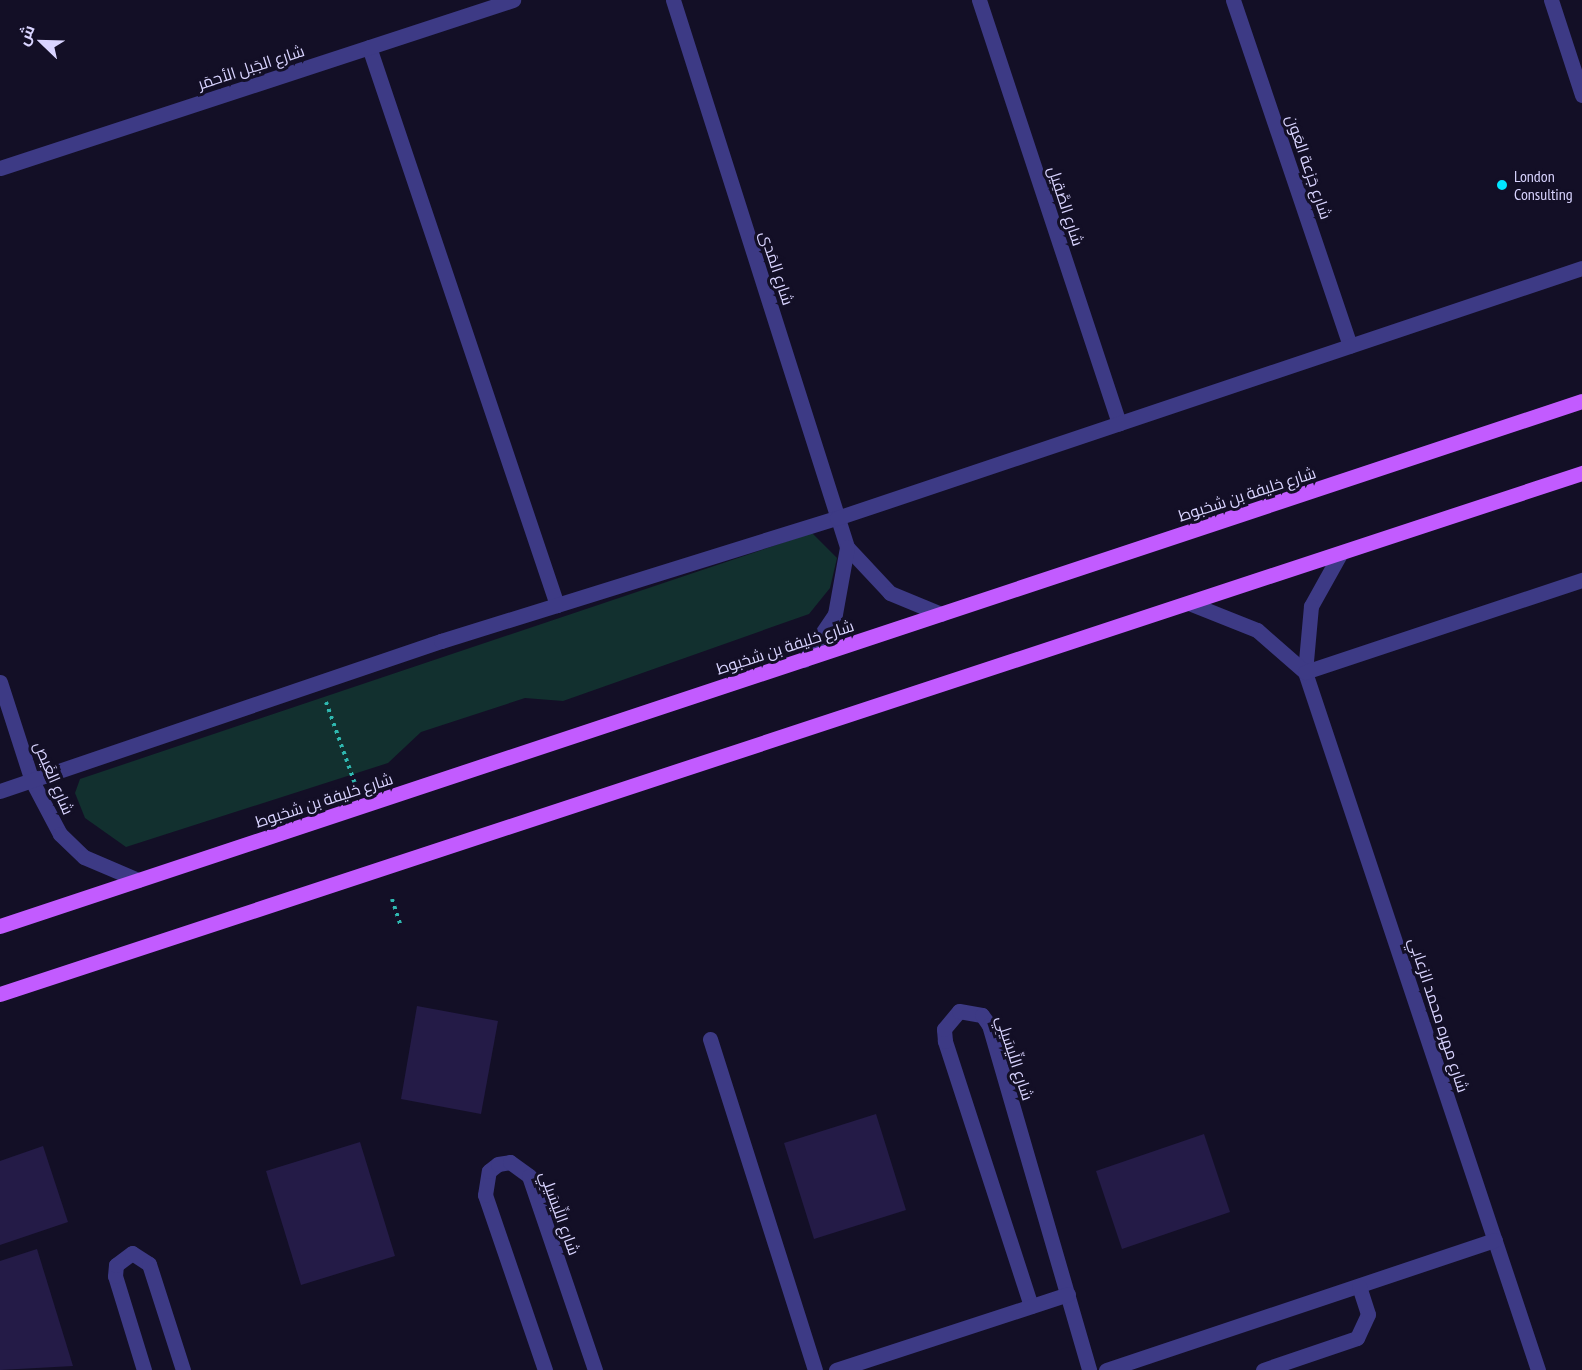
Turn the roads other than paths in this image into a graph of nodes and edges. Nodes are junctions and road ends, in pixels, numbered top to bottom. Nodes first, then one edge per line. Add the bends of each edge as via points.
1 (513, 0) edge
2 (673, 0) edge
3 (979, 0) edge
4 (1233, 0) edge
5 (1551, 0) edge
6 (369, 47) junction
7 (1582, 95) edge
8 (0, 168) edge
9 (1582, 268) edge
10 (1350, 346) junction
11 (1582, 401) edge
12 (1119, 423) junction
13 (1582, 473) edge
14 (837, 518) junction
15 (847, 546) junction
16 (1340, 554) junction
17 (1582, 580) edge
18 (1189, 603) junction
19 (557, 605) junction
20 (941, 614) junction
21 (804, 660) junction
22 (1305, 672) junction
23 (0, 682) edge
24 (32, 782) junction
25 (0, 791) edge
26 (138, 880) junction
27 (0, 926) edge
28 (0, 994) edge
29 (710, 1039) dead end
30 (1495, 1240) junction
31 (1359, 1286) junction
32 (1068, 1294) junction
33 (1031, 1306) junction
34 (1135, 1365) edge
35 (144, 1370) edge
36 (183, 1370) edge
37 (544, 1370) edge
38 (595, 1370) edge
39 (815, 1370) edge
40 (836, 1370) edge
41 (1089, 1370) edge
42 (1106, 1370) edge
43 (1263, 1370) edge
44 (1538, 1370) edge

1 - 6 street, شارع الجَبل الأحمَر
2 - 14 street, شارع المَدى
3 - 12 street, شارع الصَّقِيل
4 - 10 street, شارع جَزعة العَون
5 - 7 street
6 - 8 street, شارع الجَبل الأحمَر
6 - 19 street
9 - 10 street
10 - 12 street
11 - 20 main road, شارع خليفة بن شخبوط
12 - 14 street
13 - 16 main road
14 - 15 street, شارع المَدى
14 - 19 street
15 - 20 street, شارع المَدى via 890,593
15 - 21 street, شارع المَدى via 835,614
16 - 18 main road
16 - 22 street, شارع مهره محمد الزعابي via 1311,606
17 - 22 street
18 - 22 street via 1257,630
18 - 28 main road
19 - 24 street
20 - 21 main road, شارع خليفة بن شخبوط
21 - 26 main road, شارع خليفة بن شخبوط
22 - 30 street, شارع مهره محمد الزعابي
23 - 24 street, شارع الغَيص
24 - 25 street
24 - 26 street, شارع الغَيص via 50,820 71,847
26 - 27 main road, شارع خليفة بن شخبوط
29 - 39 street
30 - 31 street
30 - 44 street, شارع مهره محمد الزعابي
31 - 34 street
31 - 43 street via 1368,1314 1356,1338
32 - 33 street
32 - 33 street, شارع اللِّيسَيلِي via 989,1025 982,1015 959,1011 944,1029 945,1041
32 - 41 street, شارع اللِّيسَيلِي
33 - 40 street
34 - 42 street
35 - 36 street via 115,1276 116,1265 132,1253 149,1264
37 - 38 street, شارع اللِّيسَيلِي via 485,1195 486,1177 498,1164 510,1162 529,1176

